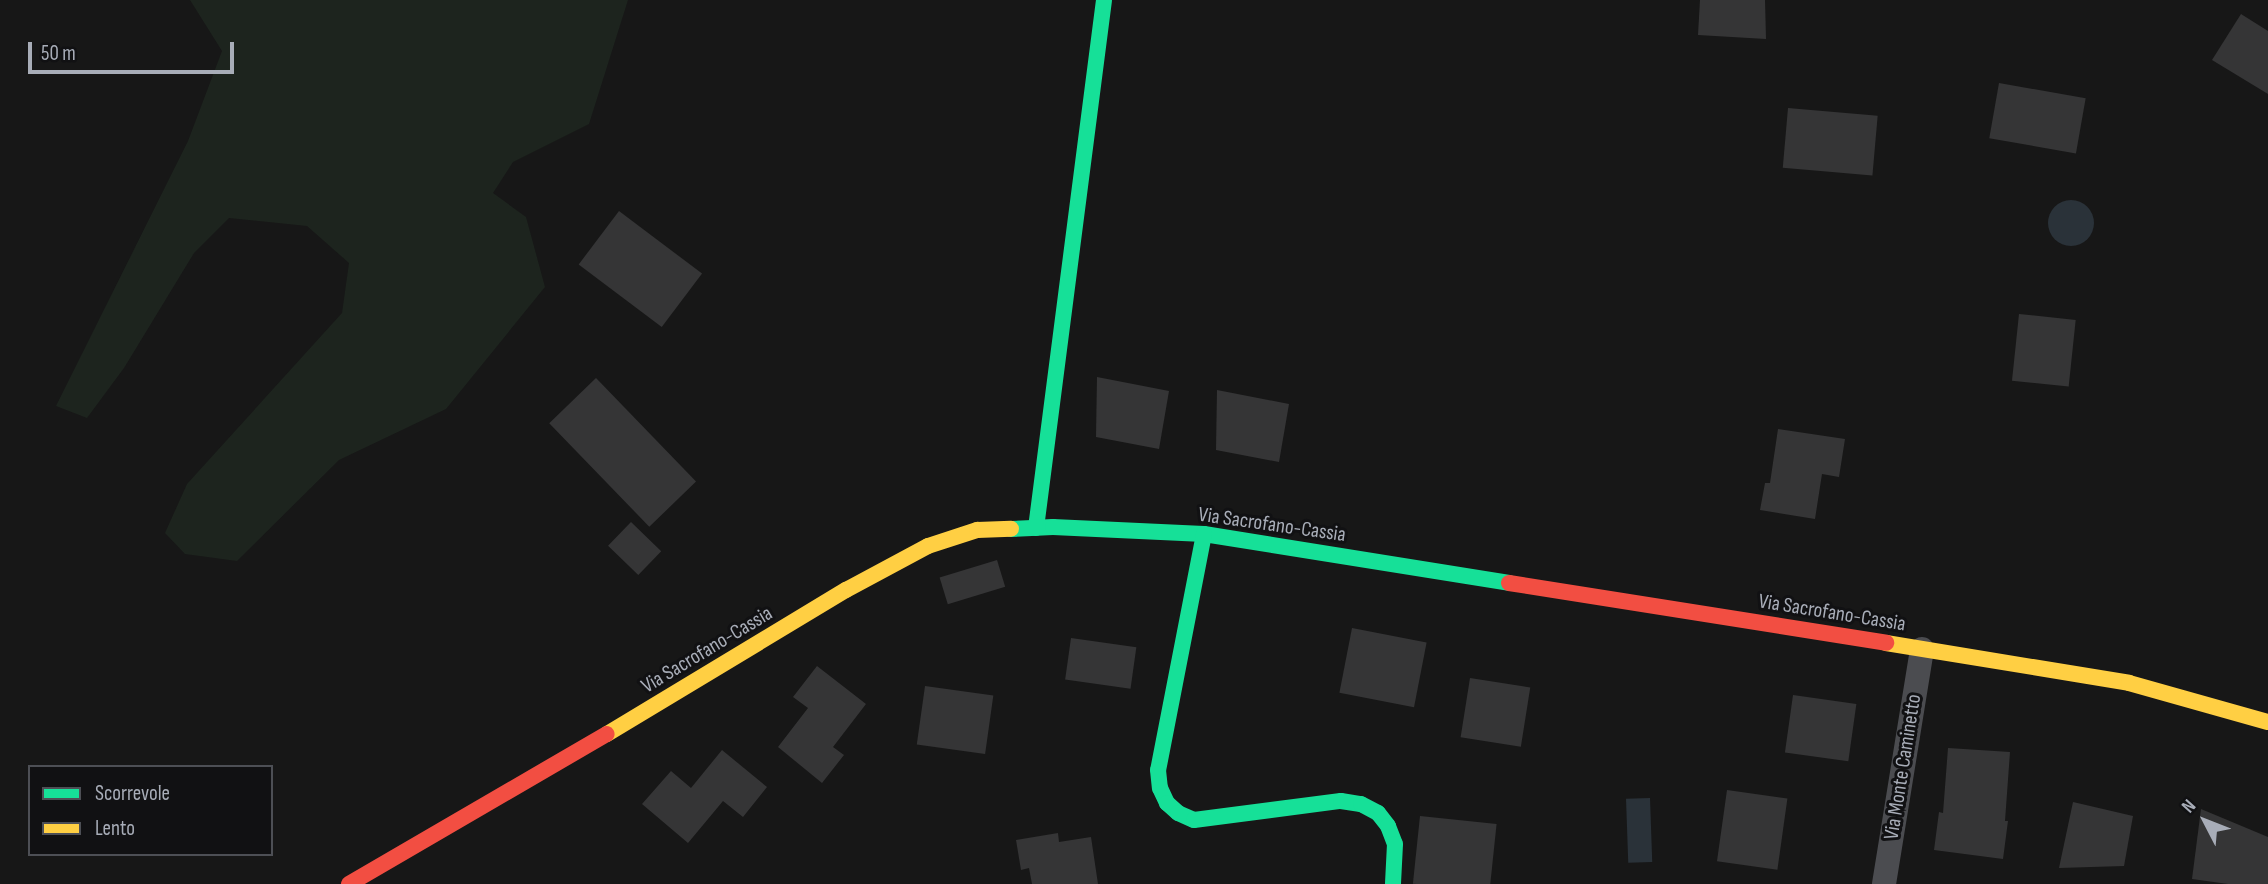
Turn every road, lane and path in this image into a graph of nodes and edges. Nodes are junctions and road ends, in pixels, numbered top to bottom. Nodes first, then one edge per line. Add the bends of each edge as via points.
1 (1104, 0) edge
2 (1036, 527) junction
3 (1204, 534) junction
4 (1922, 649) junction
5 (2268, 722) edge
6 (349, 884) edge
7 (1393, 884) edge
8 (1884, 884) edge

1 - 2 street
2 - 3 street, Via Sacrofano-Cassia
2 - 6 street, Via Sacrofano-Cassia via 977,530 910,555
3 - 4 street, Via Sacrofano-Cassia
3 - 7 street via 1158,770 1167,803 1194,820 1341,802 1361,804 1378,813 1388,826 1395,844
4 - 5 street, Via Sacrofano-Cassia via 2129,683
4 - 8 street, Via Monte Caminetto

